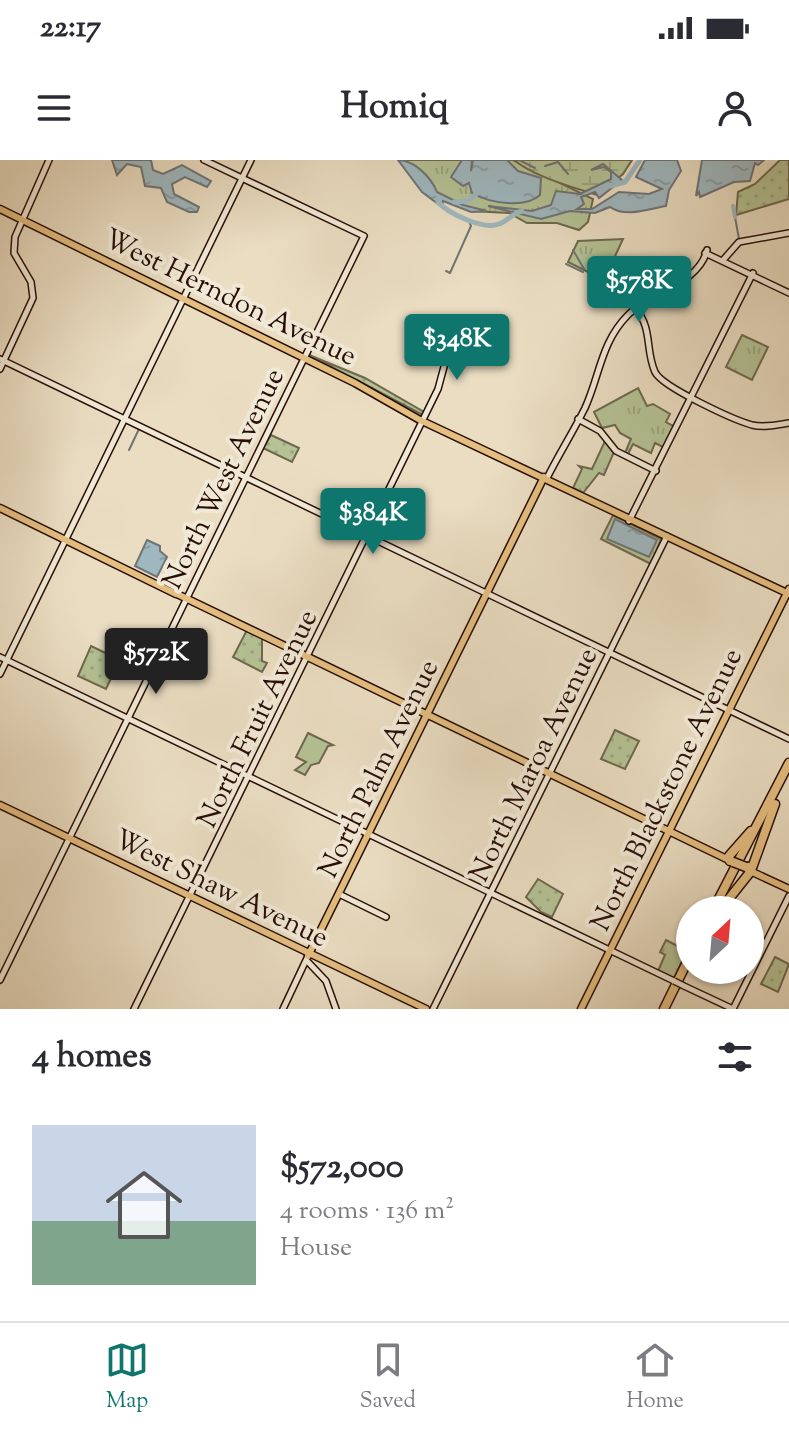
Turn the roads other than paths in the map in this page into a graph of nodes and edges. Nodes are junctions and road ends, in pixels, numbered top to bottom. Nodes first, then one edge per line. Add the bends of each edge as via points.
1 (49, 160) edge
2 (204, 160) edge
3 (251, 160) edge
4 (242, 178) junction
5 (0, 208) edge
6 (22, 219) junction
7 (789, 234) edge
8 (706, 252) junction
9 (13, 254) junction
10 (726, 258) junction
11 (19, 263) junction
12 (752, 273) junction
13 (346, 274) junction
14 (671, 285) junction
15 (789, 291) edge
16 (184, 299) junction
17 (635, 308) junction
18 (323, 318) junction
19 (616, 326) junction
20 (320, 328) junction
21 (448, 352) dead end
22 (305, 357) junction
23 (1, 362) edge
24 (294, 378) junction
25 (591, 379) junction
26 (590, 395) junction
27 (692, 397) junction
28 (125, 419) junction
29 (577, 419) junction
30 (424, 420) junction
31 (272, 423) junction
32 (789, 423) edge
33 (558, 451) junction
34 (656, 471) junction
35 (246, 478) junction
36 (545, 479) junction
37 (642, 495) junction
38 (639, 506) junction
39 (0, 508) edge
40 (529, 508) junction
41 (631, 520) junction
42 (524, 524) junction
43 (367, 536) junction
44 (666, 537) junction
45 (66, 540) junction
46 (507, 554) junction
47 (501, 570) junction
48 (789, 593) edge
49 (488, 594) junction
50 (186, 599) junction
51 (776, 618) junction
52 (173, 624) junction
53 (166, 643) junction
54 (609, 653) junction
55 (308, 657) junction
56 (3, 659) edge
57 (0, 674) edge
58 (744, 683) junction
59 (440, 690) junction
60 (437, 702) junction
61 (730, 711) junction
62 (430, 715) junction
63 (128, 719) junction
64 (789, 739) edge
65 (789, 763) edge
66 (701, 769) junction
67 (550, 773) junction
68 (789, 775) edge
69 (248, 777) junction
70 (91, 791) junction
71 (88, 802) junction
72 (775, 804) junction
73 (0, 807) edge
74 (82, 810) junction
75 (765, 811) junction
76 (643, 818) junction
77 (80, 819) junction
78 (671, 831) junction
79 (369, 835) junction
80 (68, 840) junction
81 (99, 854) junction
82 (657, 858) junction
83 (731, 860) junction
84 (57, 861) junction
85 (748, 868) junction
86 (53, 874) junction
87 (789, 888) edge
88 (490, 893) junction
89 (339, 896) junction
90 (720, 896) edge
91 (723, 896) edge
92 (724, 896) edge
93 (727, 896) edge
94 (789, 896) edge
95 (189, 897) junction
96 (385, 917) dead end
97 (282, 941) junction
98 (611, 951) junction
99 (310, 957) junction
100 (10, 960) junction
101 (335, 969) junction
102 (347, 971) junction
103 (597, 977) junction
104 (0, 980) edge
105 (678, 984) edge
106 (681, 984) edge
107 (594, 989) junction
108 (134, 1009) edge
109 (283, 1009) edge
110 (336, 1009) edge
111 (423, 1009) edge
112 (433, 1009) edge
113 (583, 1009) edge
114 (667, 1009) edge
115 (732, 1009) edge

1 - 6 street
2 - 4 street
3 - 4 street
4 - 13 street, North West Avenue via 364,236
4 - 16 street
5 - 6 main road, West Herndon Avenue
6 - 9 street via 12,239
6 - 11 street via 13,246
6 - 16 main road, West Herndon Avenue
7 - 10 street via 738,243
8 - 10 street
8 - 12 street
8 - 14 street, North Palm Avenue via 696,269
9 - 11 street
9 - 23 street via 31,294
10 - 12 street
11 - 23 street via 31,282 33,298
12 - 15 street
12 - 15 street
12 - 27 street
13 - 18 street, North West Avenue
13 - 20 street, North West Avenue
14 - 17 street, North Palm Avenue
14 - 19 street, North Palm Avenue via 642,300
16 - 22 main road, West Herndon Avenue
16 - 28 street
17 - 19 street, North Palm Avenue
17 - 27 street via 647,327 657,375
18 - 20 street
18 - 22 street, North West Avenue
19 - 25 street, North Palm Avenue
19 - 26 street, North Palm Avenue
20 - 22 street, North West Avenue
21 - 30 street, North Fruit Avenue via 445,373
22 - 24 street, North West Avenue
22 - 30 main road, West Herndon Avenue
23 - 28 street
24 - 31 street, North West Avenue
24 - 31 street, North West Avenue
25 - 26 street
25 - 29 street, North Palm Avenue
26 - 29 street, North Palm Avenue
27 - 32 street via 760,426
27 - 34 street
28 - 35 street
28 - 45 street
29 - 33 street, North Palm Avenue
29 - 33 street, North Palm Avenue
29 - 34 street via 600,431 616,451
30 - 36 main road, West Herndon Avenue
30 - 43 street, North Fruit Avenue
31 - 35 street, North West Avenue
33 - 36 street, North Palm Avenue
33 - 36 street, North Palm Avenue
34 - 37 street
34 - 38 street
35 - 43 street
35 - 50 street, North West Avenue
36 - 40 main road, North Palm Avenue
36 - 41 main road, West Herndon Avenue
36 - 42 main road, North Palm Avenue
37 - 38 street
37 - 41 street
38 - 41 street
39 - 45 main road
40 - 42 main road
40 - 46 main road, North Palm Avenue
41 - 44 main road, West Herndon Avenue
42 - 47 main road, North Palm Avenue
43 - 49 street
43 - 55 street, North Fruit Avenue
44 - 48 main road, West Herndon Avenue
44 - 54 street, North Maroa Avenue
45 - 50 main road
45 - 56 street
46 - 47 main road
46 - 49 main road, North Palm Avenue
47 - 49 main road, North Palm Avenue
48 - 51 main road, North Blackstone Avenue
49 - 54 street
49 - 59 main road, North Palm Avenue
49 - 60 main road, North Palm Avenue
50 - 52 street, North West Avenue
50 - 53 street, North West Avenue
50 - 55 main road
51 - 58 main road, North Blackstone Avenue
51 - 58 main road, North Blackstone Avenue
52 - 53 street
52 - 63 street, North West Avenue
53 - 63 street, North West Avenue
54 - 61 street
54 - 67 street, North Maroa Avenue
55 - 62 main road
55 - 69 street, North Fruit Avenue
56 - 57 street
56 - 63 street
58 - 61 main road, North Blackstone Avenue
59 - 60 main road
59 - 62 main road, North Palm Avenue
60 - 62 main road, North Palm Avenue
61 - 64 street
61 - 66 main road, North Blackstone Avenue
62 - 67 main road
62 - 79 main road, North Palm Avenue
63 - 69 street
63 - 70 street, North West Avenue
63 - 71 street, North West Avenue
65 - 75 highway
66 - 78 main road, North Blackstone Avenue
66 - 78 main road, North Blackstone Avenue
67 - 76 main road
67 - 88 street, North Maroa Avenue
68 - 72 highway
69 - 79 street
69 - 95 street, North Fruit Avenue
70 - 71 street
70 - 74 street, North West Avenue
71 - 77 street, North West Avenue
72 - 85 highway
72 - 92 highway
73 - 80 main road, West Shaw Avenue
74 - 77 street
74 - 80 street, North West Avenue
75 - 83 highway
75 - 91 highway
76 - 78 main road
76 - 78 main road
77 - 80 street, North West Avenue
78 - 82 main road, North Blackstone Avenue
78 - 82 main road, North Blackstone Avenue
78 - 83 main road
79 - 88 street
79 - 89 main road, North Palm Avenue
80 - 81 main road, West Shaw Avenue
80 - 81 main road, West Shaw Avenue
80 - 84 street, North West Avenue
80 - 86 street, North West Avenue
81 - 95 main road, West Shaw Avenue
81 - 95 main road, West Shaw Avenue
82 - 98 main road, North Blackstone Avenue
82 - 98 main road, North Blackstone Avenue
83 - 85 highway, bridge
83 - 90 highway
84 - 86 street
84 - 100 street, North West Avenue
85 - 87 main road
85 - 93 highway
86 - 100 street, North West Avenue
88 - 98 street
88 - 112 street, North Maroa Avenue
89 - 96 street
89 - 99 main road, North Palm Avenue
89 - 99 main road, North Palm Avenue
94 - 115 street
95 - 97 main road, West Shaw Avenue
95 - 97 main road, West Shaw Avenue
95 - 108 street, North Fruit Avenue
97 - 99 main road, West Shaw Avenue
98 - 103 main road, North Blackstone Avenue
98 - 107 main road, North Blackstone Avenue
98 - 115 street, bridge
99 - 101 main road, West Shaw Avenue
99 - 102 main road, West Shaw Avenue
99 - 109 street, North Palm Avenue
99 - 110 street
100 - 104 street, North West Avenue
101 - 102 main road
101 - 111 main road, West Shaw Avenue
102 - 111 main road, West Shaw Avenue
103 - 107 main road
103 - 113 main road, North Blackstone Avenue
105 - 114 highway
106 - 114 highway
107 - 113 main road, North Blackstone Avenue

